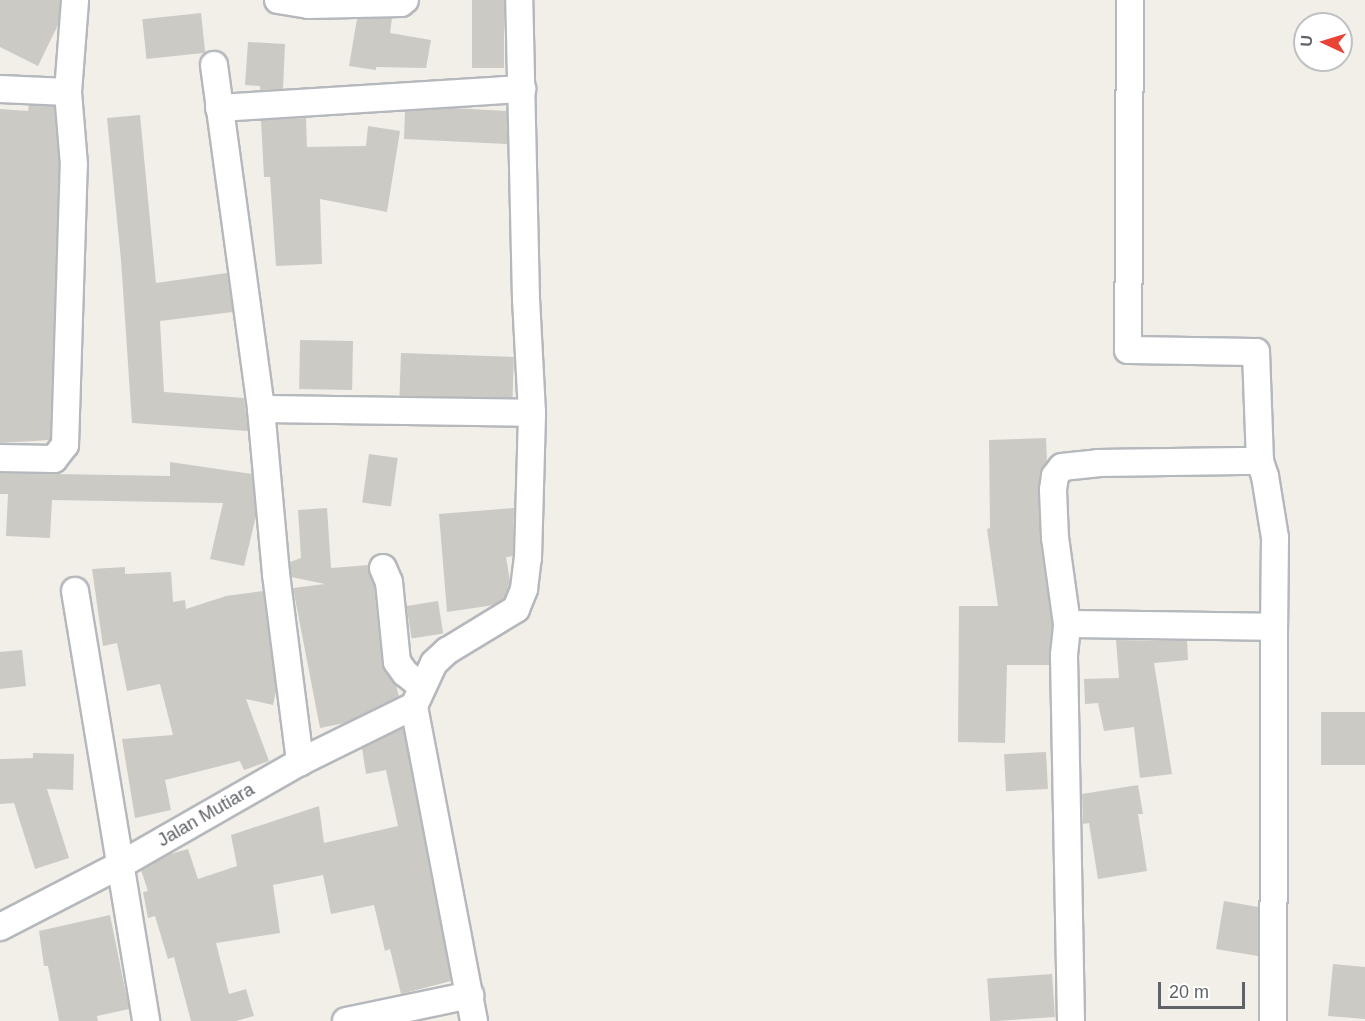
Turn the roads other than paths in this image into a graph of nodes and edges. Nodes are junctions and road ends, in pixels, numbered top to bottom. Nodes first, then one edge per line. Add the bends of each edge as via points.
1 (75, 0) edge
2 (278, 0) edge
3 (405, 0) edge
4 (519, 0) edge
5 (1130, 0) edge
6 (309, 3) edge
7 (214, 65) dead end
8 (0, 89) edge
9 (522, 89) junction
10 (68, 92) junction
11 (219, 108) junction
12 (261, 409) junction
13 (532, 413) junction
14 (0, 458) edge
15 (1260, 461) junction
16 (383, 568) dead end
17 (75, 591) dead end
18 (1067, 624) junction
19 (1274, 627) junction
20 (418, 696) junction
21 (300, 762) junction
22 (120, 865) junction
23 (0, 927) edge
24 (470, 995) junction
25 (146, 1021) edge
26 (346, 1021) edge
27 (474, 1021) edge
28 (1071, 1021) edge
29 (1274, 1021) edge

1 - 10 street
2 - 6 street
3 - 6 street
4 - 9 street
5 - 15 street via 1128,350 1256,352
7 - 11 street
8 - 10 street
9 - 11 street
9 - 13 street
10 - 14 street via 74,165 65,445 54,459
11 - 12 street
12 - 13 street
12 - 21 street via 276,574
13 - 20 street via 528,558 520,600 516,609 496,624 447,651 434,663
15 - 18 street via 1117,462 1062,467 1055,476 1053,490
15 - 19 street via 1275,538
16 - 20 street via 389,582 397,662
17 - 22 street
18 - 19 street
18 - 28 street via 1064,655
19 - 29 street
20 - 21 street, Jalan Mutiara
20 - 24 street
21 - 22 street, Jalan Mutiara
22 - 23 street, Jalan Mutiara
22 - 25 street
24 - 26 street
24 - 27 street

